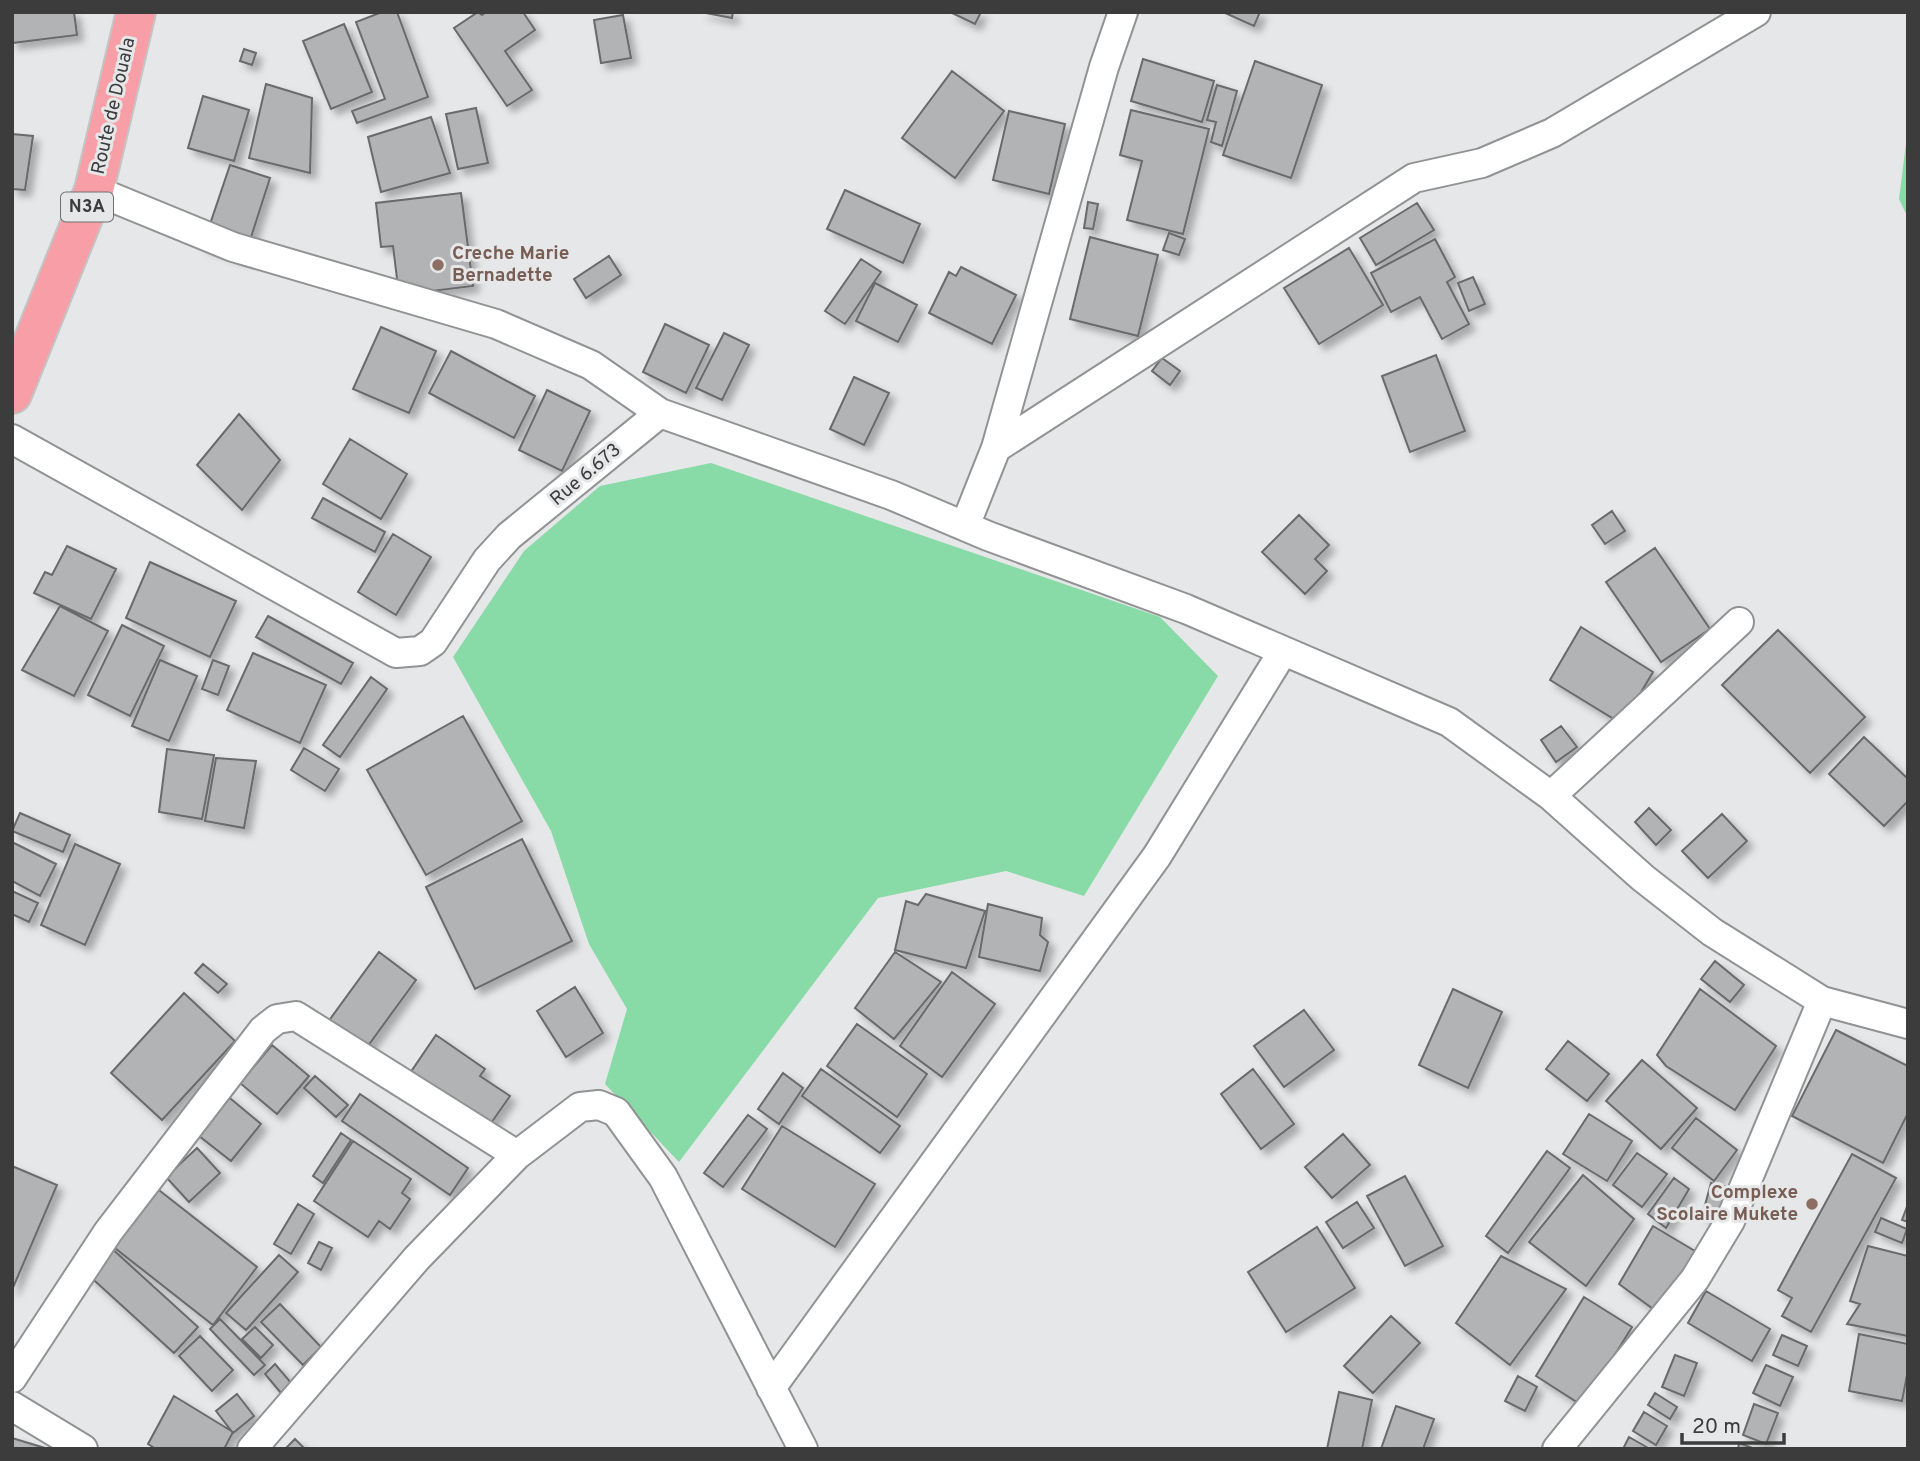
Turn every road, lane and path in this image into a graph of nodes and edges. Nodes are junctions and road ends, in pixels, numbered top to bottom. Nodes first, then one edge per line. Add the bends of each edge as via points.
1 (136, 12) edge
2 (1123, 12) edge
3 (1756, 12) edge
4 (94, 190) junction
5 (12, 394) edge
6 (660, 413) junction
7 (12, 439) edge
8 (996, 448) junction
9 (965, 526) junction
10 (1740, 622) dead end
11 (1282, 653) junction
12 (1551, 796) junction
13 (1822, 1001) junction
14 (1908, 1024) edge
15 (517, 1155) junction
16 (12, 1378) edge
17 (772, 1388) junction
18 (12, 1406) edge
19 (83, 1449) edge
20 (252, 1449) edge
21 (803, 1449) edge
22 (1557, 1449) edge

1 - 4 highway, Route de Douala / N3A
2 - 8 street
3 - 8 street via 1552,133 1482,163 1414,178
4 - 5 highway, Route de Douala / N3A
4 - 6 street via 233,247 496,324 591,365
6 - 7 street, Rue 6.673 via 486,560 433,642 420,652 396,653
6 - 9 street
8 - 9 street
9 - 11 street via 1186,609
10 - 12 street
11 - 12 street via 1449,722
11 - 17 street via 1157,856
12 - 13 street via 1712,932
13 - 14 street
13 - 22 street via 1730,1221 1695,1279
15 - 16 street via 296,1016 277,1019 263,1030 108,1232
15 - 17 street via 580,1107 599,1105 616,1112 663,1177
15 - 20 street via 417,1258
17 - 21 street
18 - 19 street

